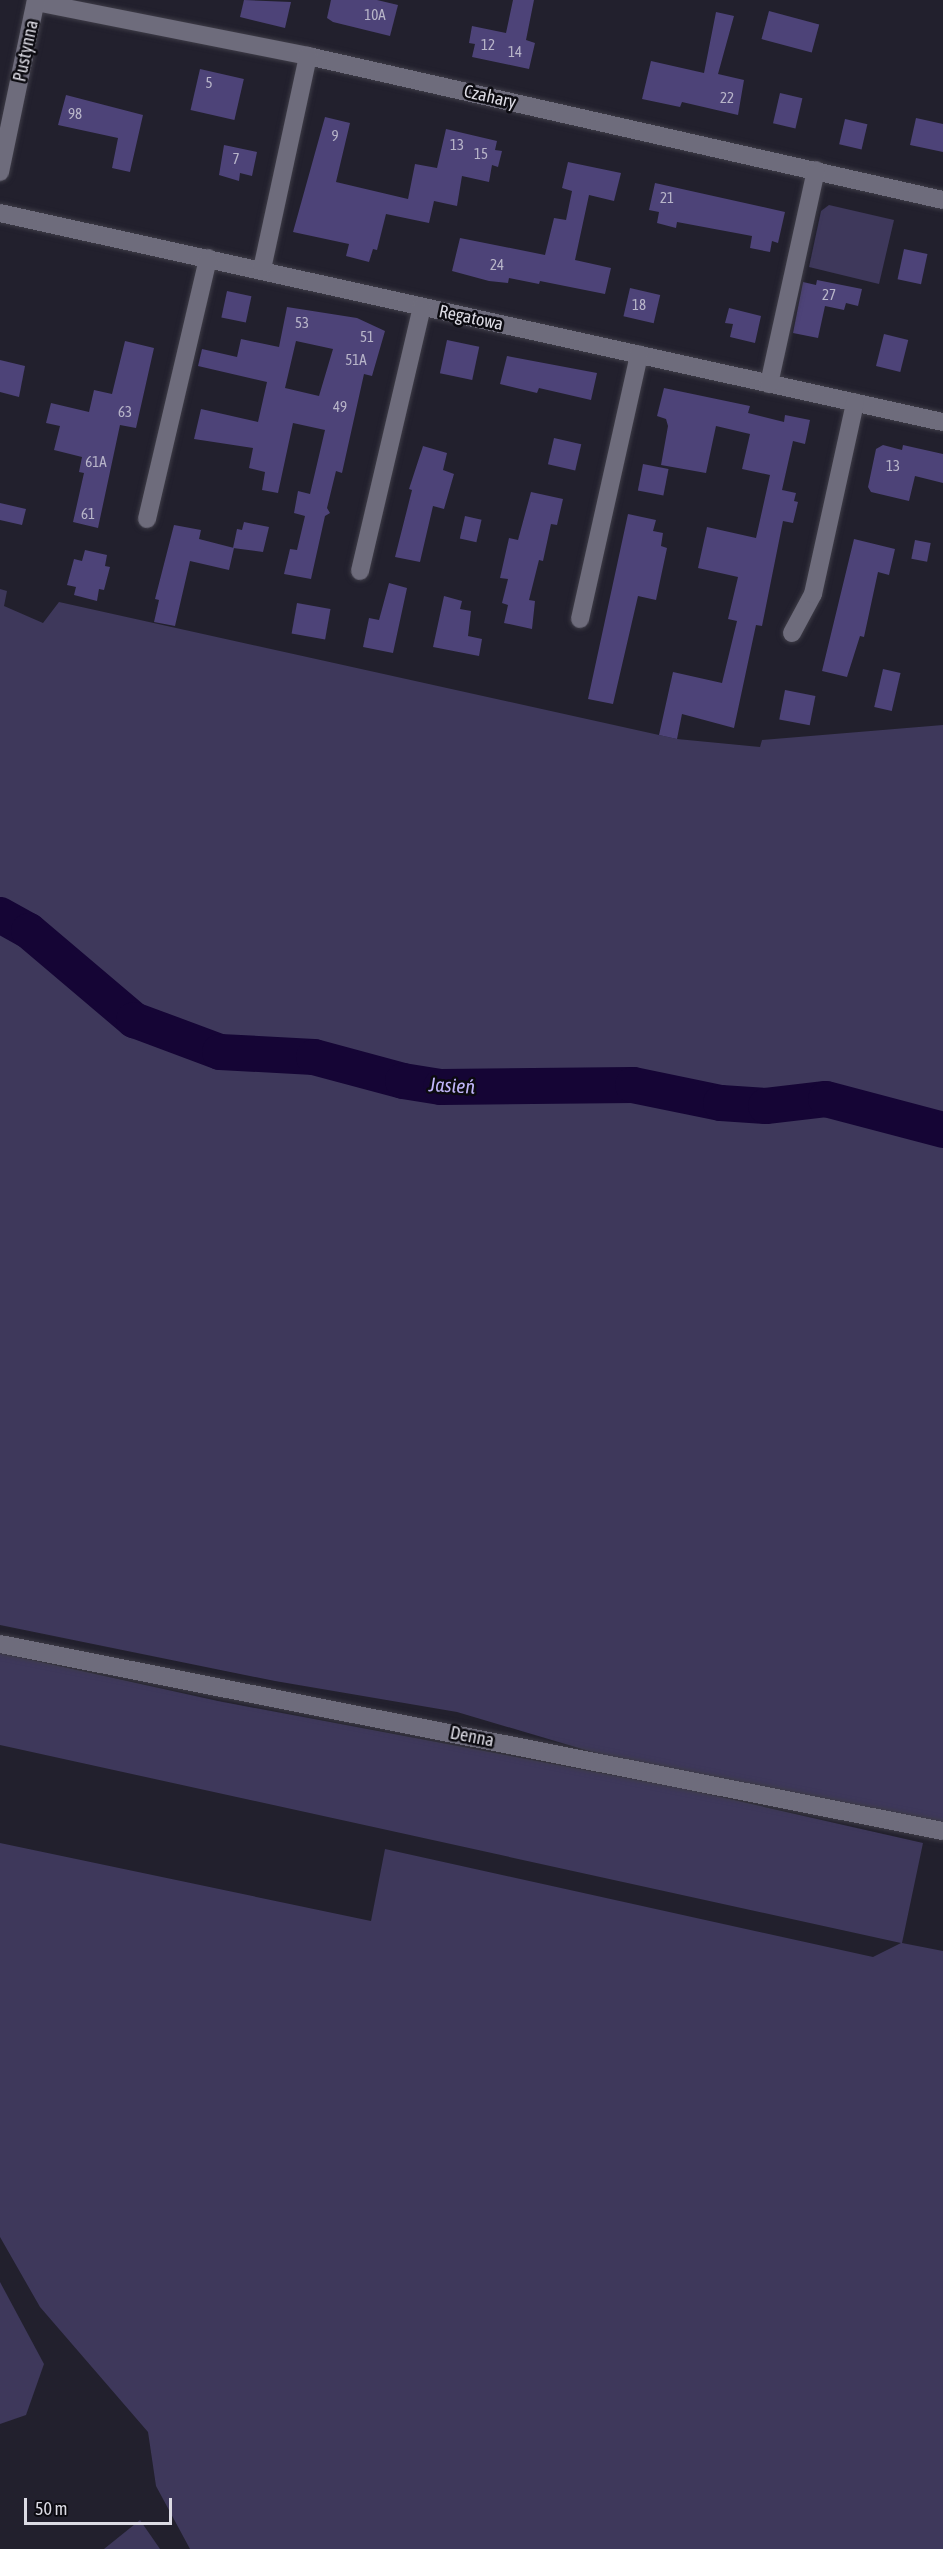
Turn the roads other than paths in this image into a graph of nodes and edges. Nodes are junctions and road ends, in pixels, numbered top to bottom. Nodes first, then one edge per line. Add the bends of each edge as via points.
1 (36, 1) edge
2 (308, 56) junction
3 (816, 170) junction
4 (0, 172) edge
5 (943, 200) edge
6 (0, 213) edge
7 (208, 258) junction
8 (262, 269) junction
9 (422, 307) junction
10 (639, 354) junction
11 (769, 384) junction
12 (855, 404) junction
13 (943, 422) edge
14 (147, 519) dead end
15 (360, 571) dead end
16 (580, 619) dead end
17 (792, 633) dead end
18 (0, 1644) edge
19 (943, 1831) edge

1 - 2 street, Czahary
1 - 4 street, Pustynna
2 - 3 street, Czahary
2 - 8 street
3 - 5 street, Czahary
3 - 11 street
6 - 7 street, Regatowa
7 - 8 street, Regatowa
7 - 14 street
8 - 9 street, Regatowa
9 - 10 street, Regatowa
9 - 15 street
10 - 11 street, Regatowa
10 - 16 street
11 - 12 street, Regatowa
12 - 13 street, Regatowa
12 - 17 street via 813,594
18 - 19 street, Denna

